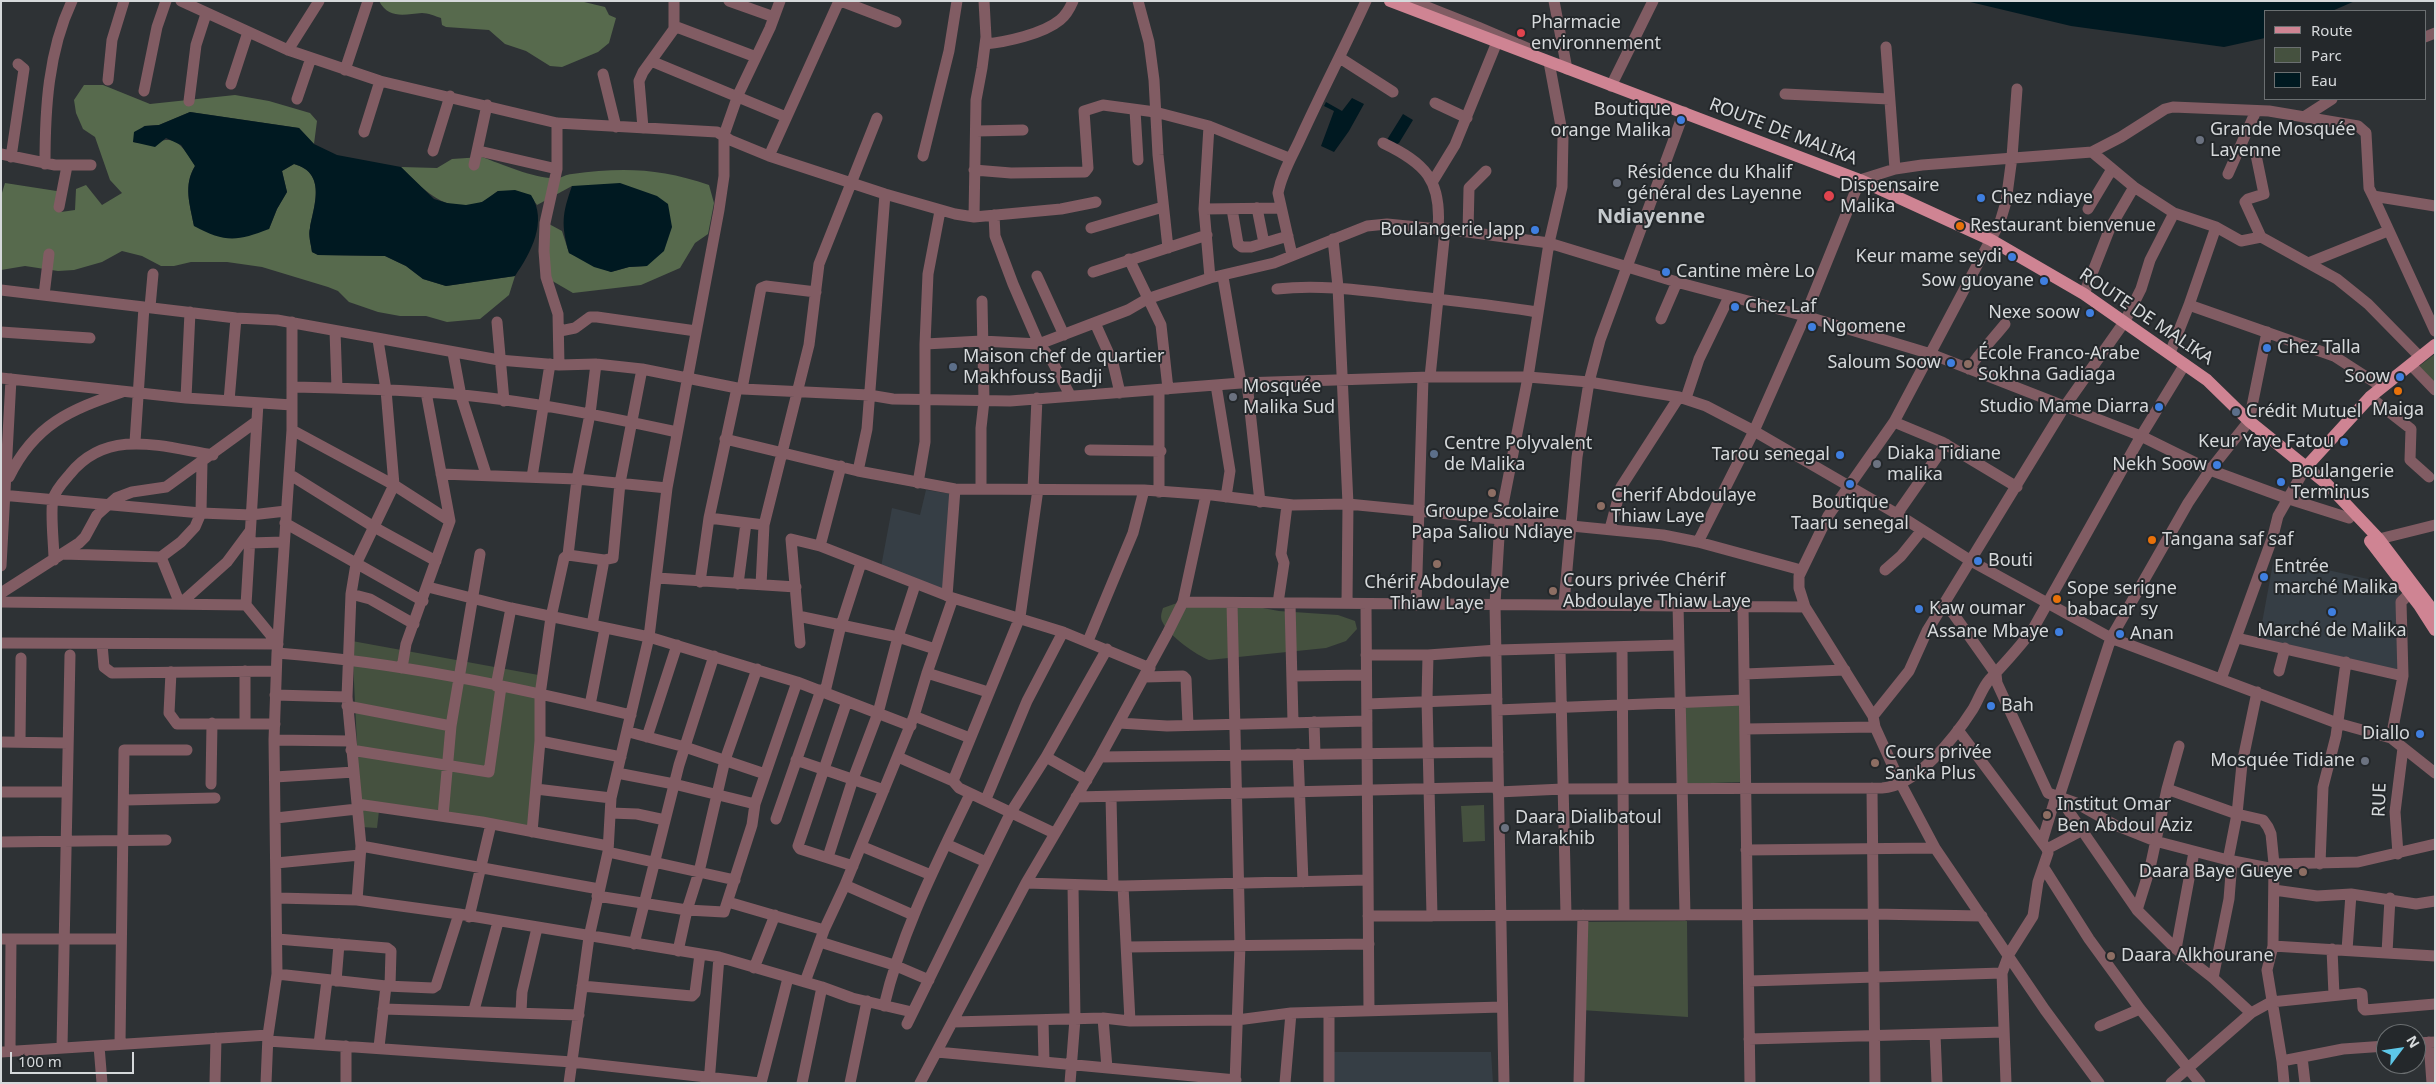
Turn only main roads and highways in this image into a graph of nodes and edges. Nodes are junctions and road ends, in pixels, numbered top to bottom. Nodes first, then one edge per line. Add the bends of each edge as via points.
1 (1390, 1) edge
2 (2435, 345) edge
3 (2306, 467) junction
4 (2431, 599) edge
5 (2435, 613) edge
6 (2435, 630) edge

1 - 3 main road, ROUTE DE MALIKA via 1860,180 1991,240 2126,321 2207,380 2249,421
2 - 3 main road via 2370,397
3 - 4 main road, ROUTE DE MALIKA via 2327,484
3 - 6 main road, ROUTE DE MALIKA via 2320,488 2370,541
4 - 5 main road, ROUTE DE MALIKA

